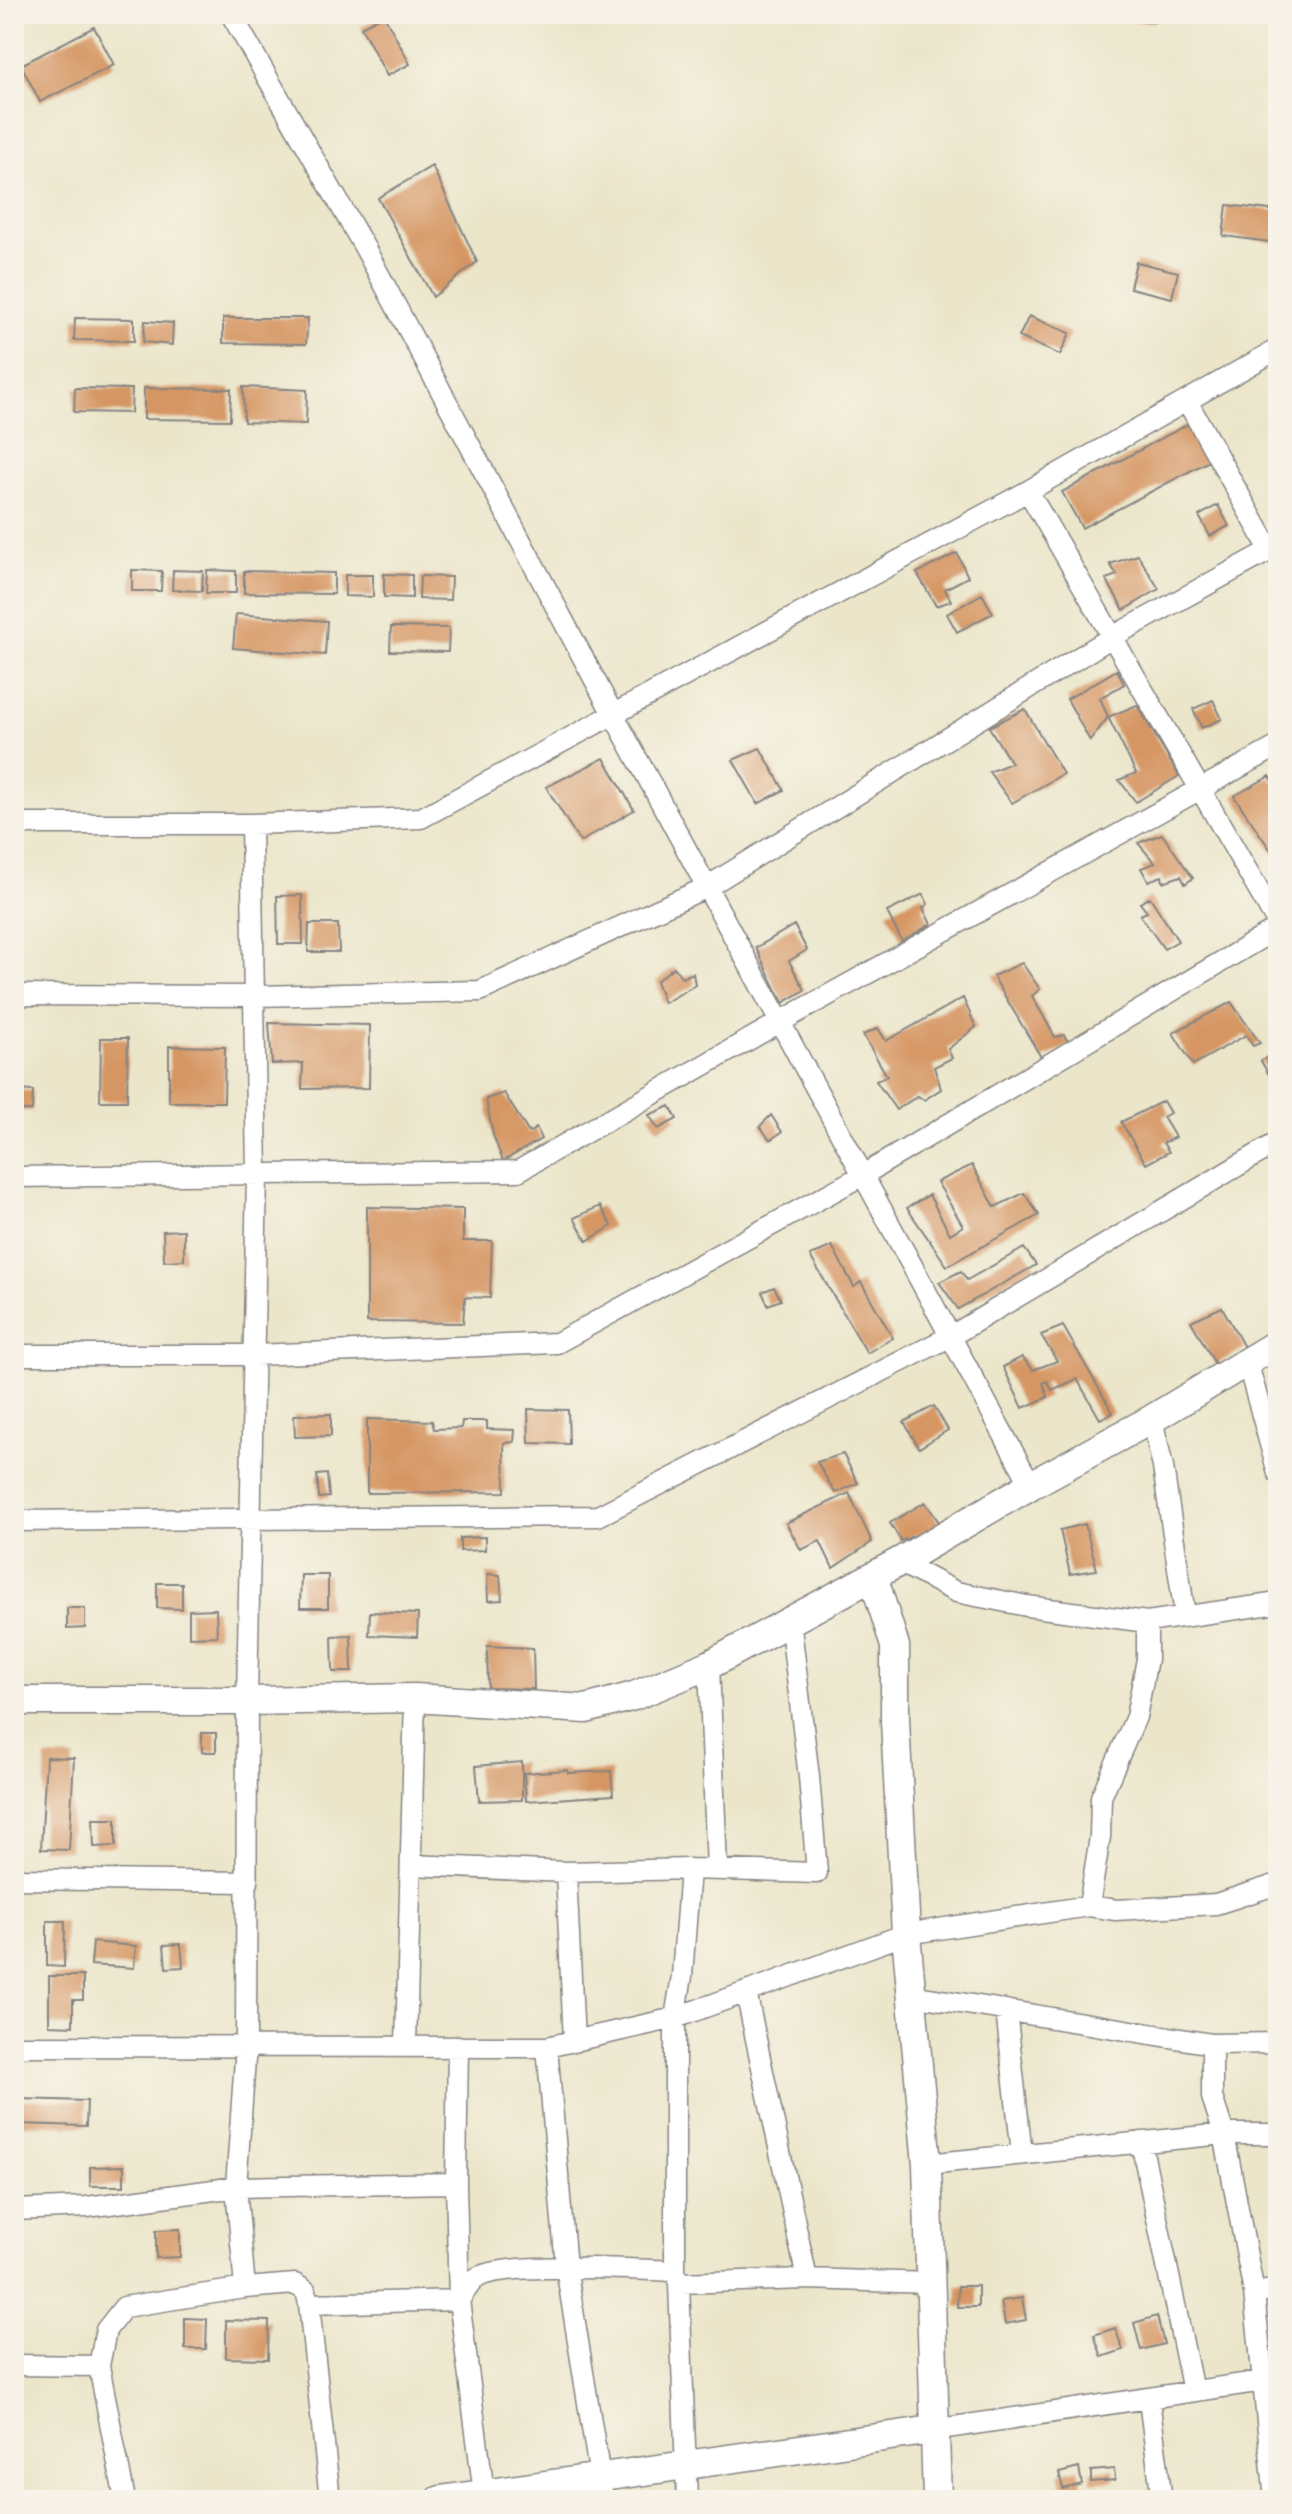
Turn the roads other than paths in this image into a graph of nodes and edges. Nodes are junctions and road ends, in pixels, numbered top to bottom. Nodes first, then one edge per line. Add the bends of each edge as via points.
1 (231, 14) edge
2 (1278, 349) edge
3 (1187, 401) junction
4 (1028, 491) junction
5 (1274, 548) edge
6 (1112, 637) junction
7 (613, 714) junction
8 (1278, 746) edge
9 (1199, 788) junction
10 (14, 824) edge
11 (251, 824) junction
12 (707, 887) junction
13 (1278, 926) edge
14 (14, 995) edge
15 (255, 996) junction
16 (780, 1022) junction
17 (1278, 1142) edge
18 (257, 1173) junction
19 (863, 1175) junction
20 (14, 1177) edge
21 (951, 1336) junction
22 (1278, 1343) edge
23 (14, 1355) edge
24 (254, 1355) junction
25 (1247, 1361) junction
26 (1152, 1419) junction
27 (1278, 1473) edge
28 (1031, 1485) junction
29 (14, 1521) edge
30 (250, 1521) junction
31 (899, 1562) junction
32 (873, 1576) junction
33 (1278, 1603) edge
34 (1185, 1615) junction
35 (790, 1620) junction
36 (1147, 1622) junction
37 (709, 1665) junction
38 (415, 1698) junction
39 (14, 1701) edge
40 (247, 1701) junction
41 (412, 1865) junction
42 (690, 1869) junction
43 (717, 1870) junction
44 (566, 1872) junction
45 (14, 1879) edge
46 (248, 1882) junction
47 (1278, 1884) edge
48 (1089, 1906) junction
49 (906, 1934) junction
50 (746, 1992) junction
51 (911, 1995) junction
52 (1006, 2010) junction
53 (675, 2018) junction
54 (574, 2042) junction
55 (1278, 2043) edge
56 (1212, 2044) junction
57 (246, 2045) junction
58 (14, 2046) edge
59 (406, 2046) junction
60 (458, 2046) junction
61 (547, 2047) junction
62 (1224, 2134) junction
63 (1278, 2134) edge
64 (1141, 2142) junction
65 (1022, 2154) junction
66 (927, 2164) junction
67 (456, 2183) junction
68 (236, 2187) junction
69 (14, 2210) edge
70 (566, 2267) junction
71 (677, 2277) junction
72 (807, 2279) junction
73 (930, 2283) junction
74 (245, 2288) junction
75 (1278, 2289) edge
76 (1254, 2293) junction
77 (459, 2300) junction
78 (309, 2304) junction
79 (14, 2365) edge
80 (99, 2366) junction
81 (1263, 2381) junction
82 (1193, 2391) junction
83 (1149, 2400) junction
84 (933, 2430) junction
85 (1273, 2432) edge
86 (685, 2465) junction
87 (601, 2488) edge
88 (484, 2494) junction
89 (125, 2500) edge
90 (330, 2500) edge
91 (440, 2500) edge
92 (687, 2500) edge
93 (937, 2500) edge
94 (1162, 2500) edge
95 (1275, 2500) edge

1 - 7 street via 366,250
2 - 3 street
3 - 4 street
3 - 5 street
4 - 6 street
4 - 7 street
5 - 6 street
6 - 9 street
6 - 12 street
7 - 11 street via 421,818
7 - 12 street
8 - 9 street
9 - 13 street
9 - 16 street
10 - 11 street
11 - 15 street
12 - 15 street via 480,991
12 - 16 street
13 - 19 street
14 - 15 street
15 - 18 street
16 - 18 street via 518,1171
16 - 19 street
17 - 21 street
18 - 20 street
18 - 24 street
19 - 21 street
19 - 24 street via 557,1343
21 - 28 street
21 - 30 street via 598,1516
22 - 25 street
23 - 24 street
24 - 30 street
25 - 26 street
25 - 27 street
26 - 28 street
26 - 34 street
28 - 31 street
29 - 30 street
30 - 40 street
31 - 32 street
31 - 36 street via 956,1592
32 - 35 street
32 - 49 street via 895,1646
33 - 34 street
34 - 36 street
35 - 37 street
35 - 43 street via 817,1873
36 - 48 street via 1147,1659 1136,1717 1101,1797
37 - 38 street via 586,1709
37 - 43 street
38 - 40 street
38 - 41 street
39 - 40 street
40 - 46 street
41 - 44 street
41 - 59 street
42 - 43 street
42 - 44 street
42 - 53 street
44 - 54 street
45 - 46 street
46 - 57 street
47 - 48 street via 1216,1904 1116,1910
48 - 49 street
49 - 50 street
49 - 51 street
50 - 53 street
50 - 72 street
51 - 52 street
51 - 66 street
52 - 56 street
52 - 65 street
53 - 54 street
53 - 71 street
54 - 61 street
55 - 56 street
56 - 62 street via 1212,2097
57 - 58 street
57 - 59 street
57 - 68 street
59 - 60 street
60 - 61 street
60 - 67 street
61 - 70 street
62 - 63 street
62 - 64 street
62 - 76 street
64 - 65 street
64 - 82 street
65 - 66 street
66 - 73 street
67 - 68 street
67 - 77 street
68 - 69 street via 87,2207
68 - 74 street
70 - 71 street
70 - 77 street via 497,2272 475,2279
70 - 87 street
71 - 72 street
71 - 86 street
72 - 73 street
73 - 84 street
74 - 78 street via 295,2284 306,2291
74 - 80 street via 124,2307 106,2330
75 - 76 street
76 - 81 street
77 - 78 street
77 - 88 street
78 - 90 street
79 - 80 street
80 - 89 street
81 - 82 street
81 - 85 street
82 - 83 street
83 - 84 street
83 - 94 street
84 - 86 street
84 - 93 street
85 - 95 street
86 - 87 street
86 - 92 street
87 - 88 street
88 - 91 street

